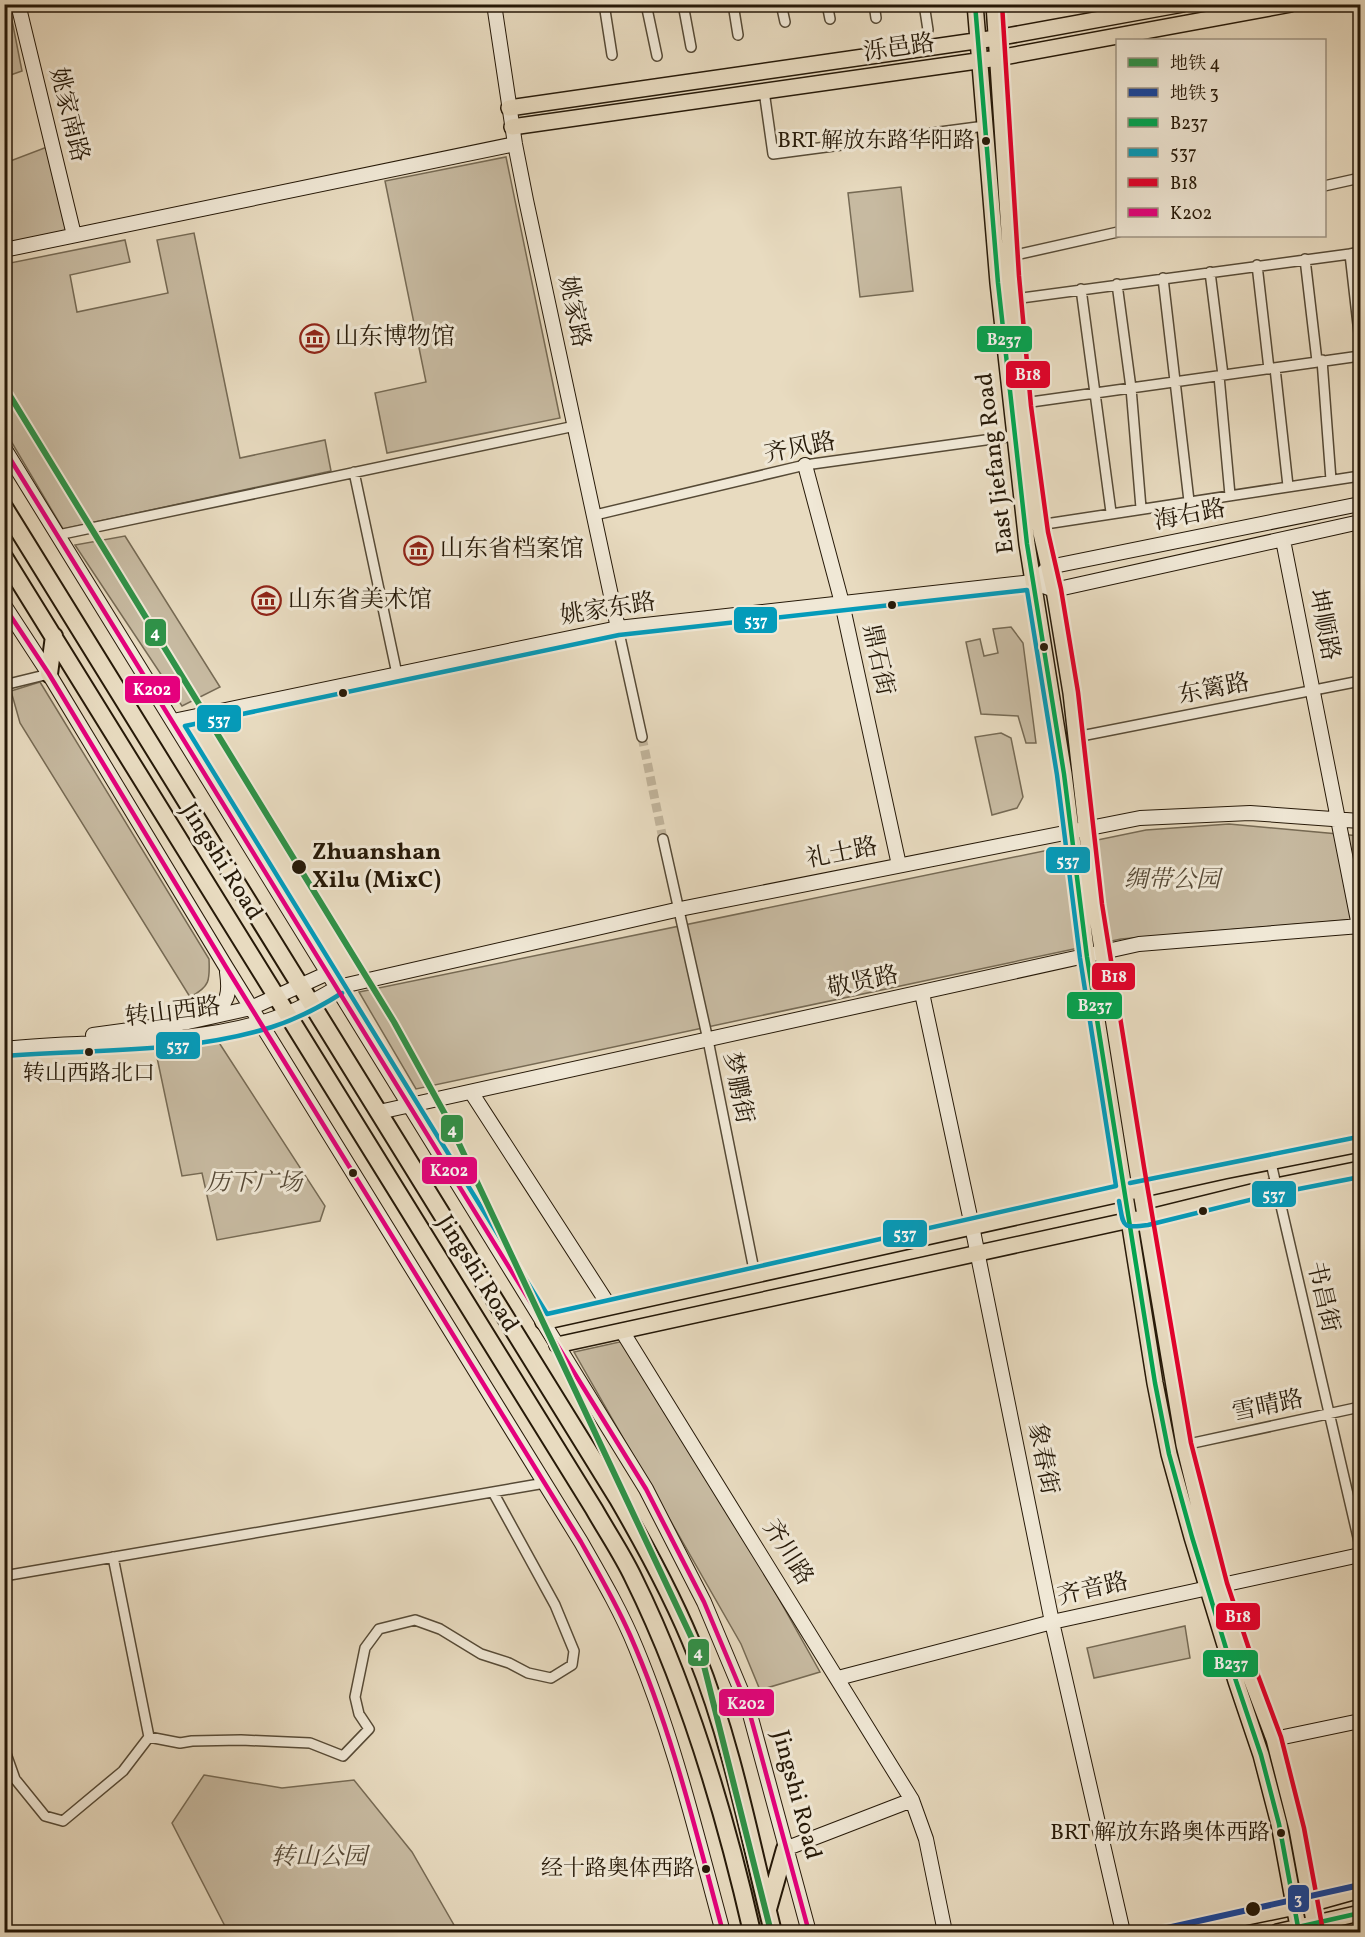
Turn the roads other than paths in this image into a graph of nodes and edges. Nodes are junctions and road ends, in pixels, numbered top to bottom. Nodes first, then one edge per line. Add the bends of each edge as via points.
1 (18, 4) edge
2 (494, 4) edge
3 (604, 4) edge
4 (646, 4) edge
5 (683, 4) edge
6 (733, 4) edge
7 (781, 4) edge
8 (826, 4) edge
9 (874, 4) edge
10 (924, 4) edge
11 (975, 4) edge
12 (994, 4) edge
13 (1183, 4) edge
14 (1291, 4) edge
15 (1359, 4) edge
16 (1360, 10) edge
17 (876, 18) dead end
18 (830, 19) dead end
19 (784, 22) dead end
20 (928, 30) dead end
21 (738, 35) dead end
22 (996, 38) junction
23 (979, 39) junction
24 (691, 47) dead end
25 (612, 55) dead end
26 (657, 56) dead end
27 (998, 58) junction
28 (980, 60) junction
29 (764, 91) junction
30 (509, 108) junction
31 (985, 126) junction
32 (512, 128) junction
33 (515, 144) junction
34 (1360, 178) edge
35 (1326, 186) edge
36 (1116, 232) edge
37 (74, 235) junction
38 (4, 250) edge
39 (1360, 252) edge
40 (1350, 254) junction
41 (1011, 256) junction
42 (1305, 259) junction
43 (1257, 265) junction
44 (1210, 272) junction
45 (1163, 278) junction
46 (1117, 284) junction
47 (1081, 289) junction
48 (1014, 299) junction
49 (1359, 320) edge
50 (1360, 342) edge
51 (1360, 356) edge
52 (1320, 361) junction
53 (1272, 368) junction
54 (1221, 375) junction
55 (1175, 382) junction
56 (1131, 388) junction
57 (1095, 393) junction
58 (1024, 403) junction
59 (575, 426) junction
60 (1014, 436) junction
61 (4, 448) edge
62 (805, 465) junction
63 (354, 472) junction
64 (1360, 476) edge
65 (1331, 480) junction
66 (1288, 486) junction
67 (1230, 495) junction
68 (1189, 501) junction
69 (1360, 504) edge
70 (4, 507) edge
71 (1141, 508) junction
72 (1111, 512) junction
73 (595, 515) junction
74 (1360, 522) edge
75 (1039, 525) junction
76 (58, 535) junction
77 (1283, 540) junction
78 (4, 557) edge
79 (1049, 567) junction
80 (1033, 582) junction
81 (1054, 590) junction
82 (842, 603) junction
83 (4, 605) edge
84 (618, 628) junction
85 (54, 636) junction
86 (50, 674) junction
87 (397, 674) junction
88 (1360, 681) edge
89 (4, 685) edge
90 (1313, 691) junction
91 (173, 721) junction
92 (642, 737) tunnel mouth
93 (1076, 737) junction
94 (1339, 820) junction
95 (1360, 821) edge
96 (1078, 830) junction
97 (663, 839) tunnel mouth
98 (899, 865) junction
99 (680, 909) junction
100 (1360, 927) edge
101 (1103, 952) junction
102 (1087, 957) junction
103 (226, 967) junction
104 (328, 973) junction
105 (300, 986) junction
106 (338, 987) junction
107 (922, 993) junction
108 (277, 997) junction
109 (312, 1003) junction
110 (251, 1008) junction
111 (288, 1013) junction
112 (200, 1019) junction
113 (261, 1023) junction
114 (708, 1040) junction
115 (4, 1042) edge
116 (4, 1048) edge
117 (471, 1092) junction
118 (409, 1105) junction
119 (379, 1112) junction
120 (1360, 1144) edge
121 (1271, 1163) junction
122 (1360, 1168) edge
123 (1276, 1186) junction
124 (1141, 1190) junction
125 (1125, 1193) junction
126 (1146, 1218) junction
127 (1130, 1220) junction
128 (972, 1226) junction
129 (977, 1253) junction
130 (755, 1275) junction
131 (610, 1307) junction
132 (543, 1322) junction
133 (622, 1331) junction
134 (557, 1345) junction
135 (1360, 1407) edge
136 (1329, 1414) junction
137 (1184, 1445) junction
138 (545, 1483) junction
139 (493, 1492) junction
140 (1360, 1546) edge
141 (1360, 1555) edge
142 (113, 1557) junction
143 (4, 1576) edge
144 (1214, 1586) junction
145 (1052, 1622) junction
146 (838, 1678) junction
147 (1360, 1721) edge
148 (149, 1737) junction
149 (1274, 1739) junction
150 (4, 1748) edge
151 (912, 1800) junction
152 (785, 1849) junction
153 (1360, 1890) edge
154 (1310, 1904) junction
155 (1294, 1907) junction
156 (767, 1910) junction
157 (1360, 1912) edge
158 (1315, 1928) edge
159 (1299, 1930) edge
160 (723, 1932) edge
161 (752, 1932) edge
162 (773, 1932) edge
163 (809, 1932) edge
164 (945, 1932) edge
165 (1123, 1932) edge
166 (1174, 1932) edge
167 (1277, 1932) edge

1 - 37 street, 姚家南路
2 - 30 street, 姚家路
3 - 25 street
4 - 26 street
5 - 24 street
6 - 21 street
7 - 19 street
8 - 18 street
9 - 17 street
10 - 20 street
11 - 23 main road, East Jiefang Road
12 - 22 main road, East Jiefang Road
13 - 22 main road, 泺邑路
14 - 27 main road, 泺邑路
15 - 16 street
22 - 23 main road, 泺邑路
22 - 27 main road, East Jiefang Road
23 - 28 main road, East Jiefang Road
23 - 30 main road, 泺邑路
27 - 28 main road, 泺邑路
27 - 41 main road, East Jiefang Road
28 - 29 main road, 泺邑路
28 - 31 main road, East Jiefang Road
29 - 31 street via 773,154
29 - 32 main road, 泺邑路
30 - 32 street, 姚家路
31 - 60 main road, East Jiefang Road
32 - 33 street, 姚家路
33 - 37 street
33 - 59 street, 姚家路
34 - 35 street
36 - 41 street
37 - 38 street
39 - 40 street
40 - 42 street
40 - 49 street
41 - 48 main road, East Jiefang Road
42 - 43 street
42 - 52 street
43 - 44 street
43 - 53 street
44 - 45 street
44 - 54 street
45 - 46 street
45 - 55 street
46 - 47 street
46 - 56 street
47 - 48 street
47 - 57 street
48 - 58 main road, East Jiefang Road
49 - 50 street
51 - 52 street
52 - 53 street
52 - 65 street
53 - 54 street
53 - 66 street
54 - 55 street
54 - 67 street
55 - 56 street
55 - 68 street
56 - 57 street
56 - 71 street
57 - 58 street
57 - 72 street
58 - 75 main road, East Jiefang Road
59 - 63 street
59 - 73 street, 姚家路
60 - 62 street, 齐风路
60 - 80 main road, East Jiefang Road
61 - 76 street
62 - 73 street, 齐风路
62 - 82 street, 鼎石街
63 - 76 street
63 - 87 street
64 - 65 street
65 - 66 street
66 - 67 street
67 - 68 street
68 - 71 street
69 - 79 street, 海右路
70 - 105 highway, Jingshi Road
71 - 72 street
72 - 75 street
73 - 84 street, 姚家路
74 - 77 street, 海右路
75 - 79 main road, East Jiefang Road
76 - 91 street
77 - 81 street, 海右路
77 - 90 street, 坤顺路
78 - 85 highway, Jingshi Road
79 - 80 street
79 - 81 main road, East Jiefang Road
80 - 81 street, 姚家东路
80 - 82 street, 姚家东路
80 - 96 main road, East Jiefang Road via 1064,774
81 - 93 main road, East Jiefang Road
82 - 84 street, 姚家东路
82 - 98 street, 鼎石街
83 - 86 street, Jingshi Road
84 - 87 street, 姚家东路
84 - 92 street
85 - 86 highway
85 - 108 highway, Jingshi Road
86 - 89 street
86 - 103 street, Jingshi Road
87 - 91 street, 姚家东路
88 - 90 street, 东篱路
90 - 93 street, 东篱路
90 - 94 street, 坤顺路
91 - 104 street, Jingshi Road
93 - 96 main road, East Jiefang Road
94 - 95 street, 礼士路
94 - 96 street, 礼士路 via 1250,813 1140,818
94 - 100 street, 坤顺路
96 - 98 street, 礼士路
96 - 101 main road, East Jiefang Road
96 - 102 main road, East Jiefang Road
97 - 99 street, 梦鹏街
98 - 99 street, 礼士路
99 - 106 street, 礼士路
99 - 114 street, 梦鹏街
100 - 101 street, 敬贤路 via 1139,944
101 - 102 street, 敬贤路
101 - 124 main road, East Jiefang Road
102 - 107 street, 敬贤路
102 - 125 main road, East Jiefang Road
103 - 110 street, Jingshi Road
103 - 112 street via 227,999
104 - 105 street, 转山西路
104 - 106 street, Jingshi Road
105 - 108 street, 转山西路
105 - 109 highway, Jingshi Road
106 - 109 street, 转山西路
106 - 118 street, Jingshi Road
107 - 114 street, 敬贤路
107 - 128 street, 象春街
108 - 110 street, 转山西路
108 - 111 highway, Jingshi Road
109 - 111 street, 转山西路
109 - 119 highway, Jingshi Road
110 - 112 street, 转山西路
110 - 113 street, Jingshi Road
111 - 113 street, 转山西路
111 - 161 highway, Jingshi Road via 632,1576 671,1662 693,1724 738,1870
112 - 115 street, 转山西路 via 129,1032
113 - 116 street, 转山西路 via 113,1043
113 - 138 street
114 - 117 street, 敬贤路
114 - 130 street, 梦鹏街
117 - 118 street, 敬贤路
117 - 131 street
118 - 119 street, 敬贤路
118 - 132 street, Jingshi Road
119 - 156 highway, Jingshi Road via 657,1566 697,1655 722,1728
120 - 121 main road
121 - 123 street, 书昌街
121 - 124 main road
122 - 123 main road
123 - 126 main road
123 - 136 street, 书昌街
124 - 125 main road
124 - 126 main road, East Jiefang Road
125 - 127 main road, East Jiefang Road
125 - 128 main road
126 - 127 main road
126 - 137 main road, East Jiefang Road
127 - 129 main road
127 - 144 main road, East Jiefang Road via 1169,1454
128 - 129 street, 象春街
128 - 130 main road
129 - 133 main road
129 - 145 street, 象春街
130 - 131 main road
131 - 132 main road
132 - 134 street, Jingshi Road
133 - 134 main road
133 - 146 street, 齐川路
134 - 152 street, Jingshi Road via 646,1489 705,1602 748,1707
135 - 136 street, 雪晴路
136 - 137 street, 雪晴路
136 - 140 street, 书昌街
137 - 144 main road, East Jiefang Road
138 - 139 street
138 - 160 street via 611,1594 636,1648 672,1745
139 - 142 street
139 - 148 street via 555,1605 574,1651 572,1665 550,1678 528,1673 415,1620 379,1629 365,1648 355,1697 359,1714 369,1729 343,1756 310,1743 180,1743
141 - 144 street, 齐音路
142 - 143 street
142 - 148 street
144 - 145 street, 齐音路
144 - 149 main road, East Jiefang Road
144 - 155 main road, East Jiefang Road via 1236,1680 1262,1755
145 - 146 street, 齐音路
145 - 165 street, 象春街
146 - 151 street, 齐川路
147 - 149 street
148 - 150 street via 123,1771 63,1821 45,1816 37,1807 15,1779
149 - 154 main road, East Jiefang Road via 1297,1829
151 - 152 street
151 - 164 street, 齐川路 via 926,1839
152 - 156 highway
152 - 163 street, Jingshi Road
153 - 154 main road
154 - 155 main road
154 - 158 main road, East Jiefang Road
155 - 159 main road, East Jiefang Road
155 - 166 main road
156 - 162 highway, Jingshi Road
157 - 158 main road
158 - 159 main road
159 - 167 main road

